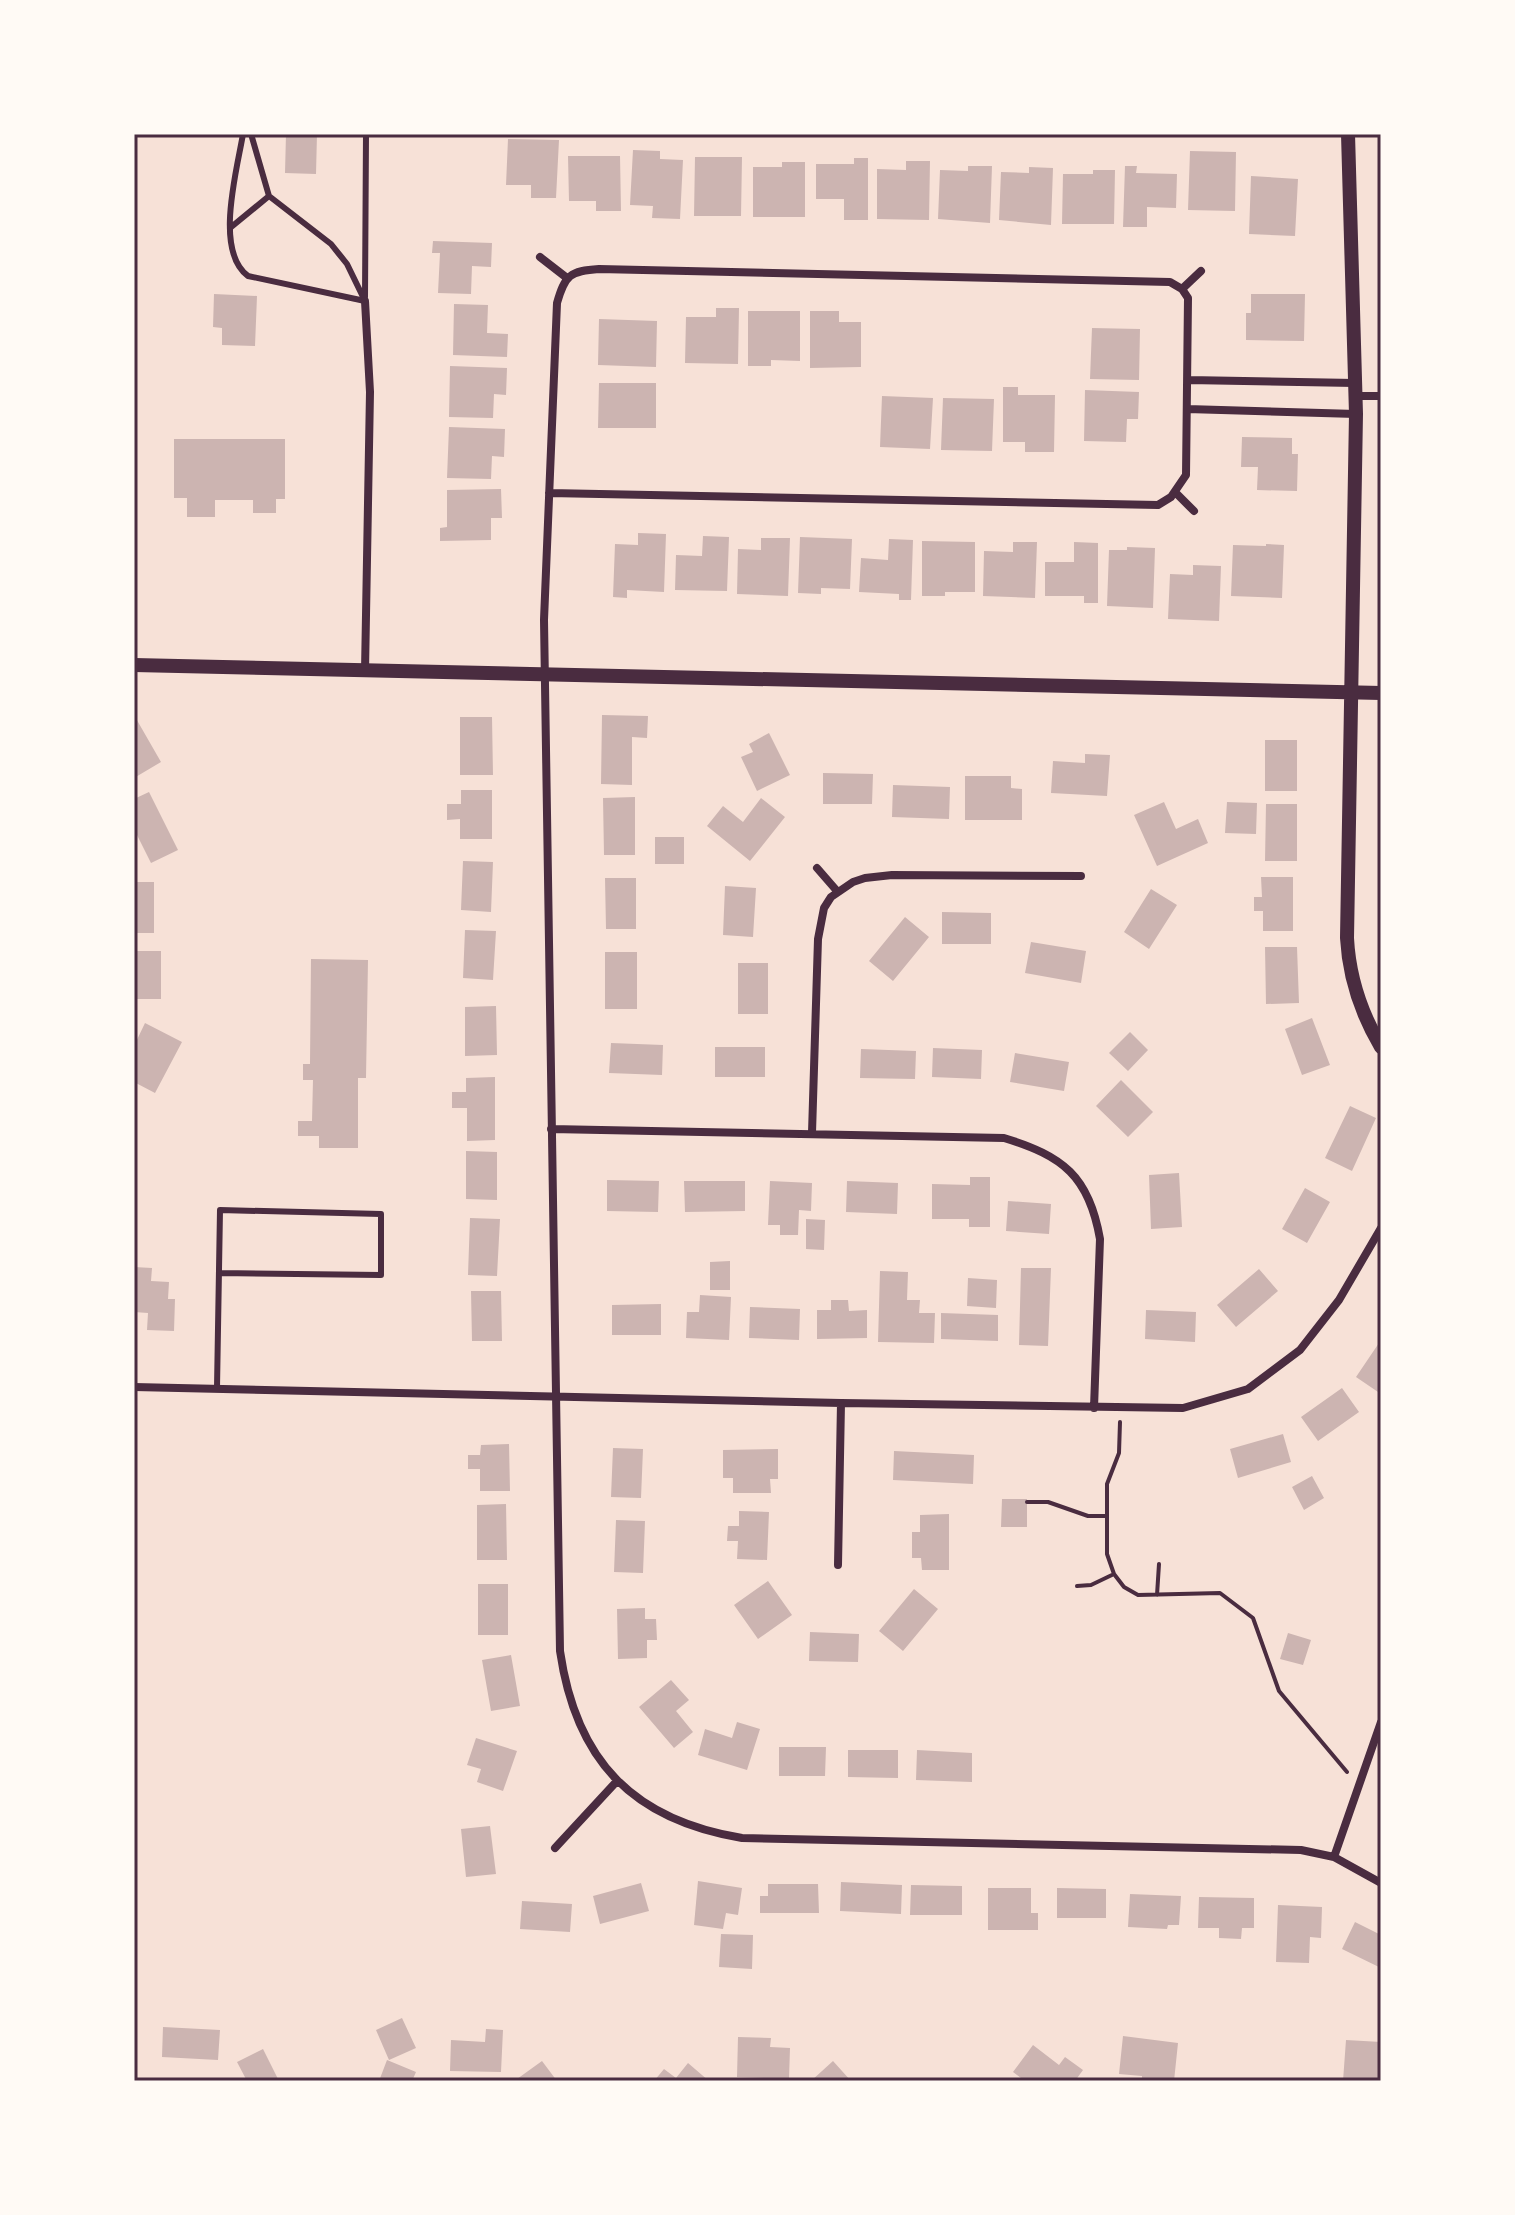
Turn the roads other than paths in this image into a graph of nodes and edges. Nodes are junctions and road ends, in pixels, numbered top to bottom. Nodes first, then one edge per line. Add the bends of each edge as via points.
1 (243, 134) edge
2 (251, 134) edge
3 (366, 134) edge
4 (1348, 134) edge
5 (269, 196) junction
6 (230, 228) junction
7 (540, 257) dead end
8 (1201, 271) dead end
9 (567, 278) junction
10 (1182, 289) junction
11 (365, 301) junction
12 (1188, 380) junction
13 (1356, 390) junction
14 (1381, 396) edge
15 (1187, 409) junction
16 (1356, 414) junction
17 (1175, 492) junction
18 (549, 493) junction
19 (1194, 511) dead end
20 (134, 665) edge
21 (365, 671) junction
22 (544, 675) junction
23 (1352, 692) junction
24 (1381, 693) edge
25 (817, 868) dead end
26 (1081, 876) dead end
27 (837, 891) junction
28 (1381, 1047) edge
29 (551, 1129) junction
30 (812, 1133) junction
31 (1381, 1228) edge
32 (219, 1273) junction
33 (134, 1387) edge
34 (217, 1388) junction
35 (555, 1396) junction
36 (841, 1403) junction
37 (1094, 1408) junction
38 (838, 1565) dead end
39 (1381, 1722) edge
40 (617, 1781) junction
41 (555, 1848) dead end
42 (1334, 1857) junction
43 (1381, 1883) edge

1 - 6 lane
2 - 5 lane
3 - 11 lane
4 - 13 street
5 - 6 lane
5 - 11 lane via 331,244
6 - 11 lane via 233,259 248,276
7 - 9 street
8 - 10 street
9 - 10 street via 577,270 599,269 1170,282
9 - 18 street via 557,303
10 - 12 street via 1190,305
11 - 21 street via 370,392
12 - 13 street
12 - 15 street
13 - 14 street
13 - 16 street
15 - 16 street
15 - 17 street via 1186,475
16 - 23 street
17 - 18 street via 1151,506
17 - 19 street
18 - 22 street
20 - 21 street
21 - 22 street
22 - 23 street
22 - 29 street
23 - 24 street
23 - 28 street via 1348,959 1359,1000
25 - 27 street
26 - 27 street via 892,875 853,882
27 - 30 street via 824,908 818,939
29 - 30 street
29 - 35 street
30 - 37 street via 1004,1138 1039,1148 1067,1166 1090,1201 1100,1239
31 - 37 street via 1339,1300 1300,1350 1248,1389 1183,1408
32 - 32 lane via 381,1275 381,1214 220,1210
32 - 34 lane
33 - 34 street
34 - 35 street
35 - 36 street
35 - 40 street via 564,1677 582,1729
36 - 37 street
36 - 38 street
39 - 42 street
40 - 41 street
40 - 42 street via 646,1806 672,1818 742,1838 1269,1848
42 - 43 street

